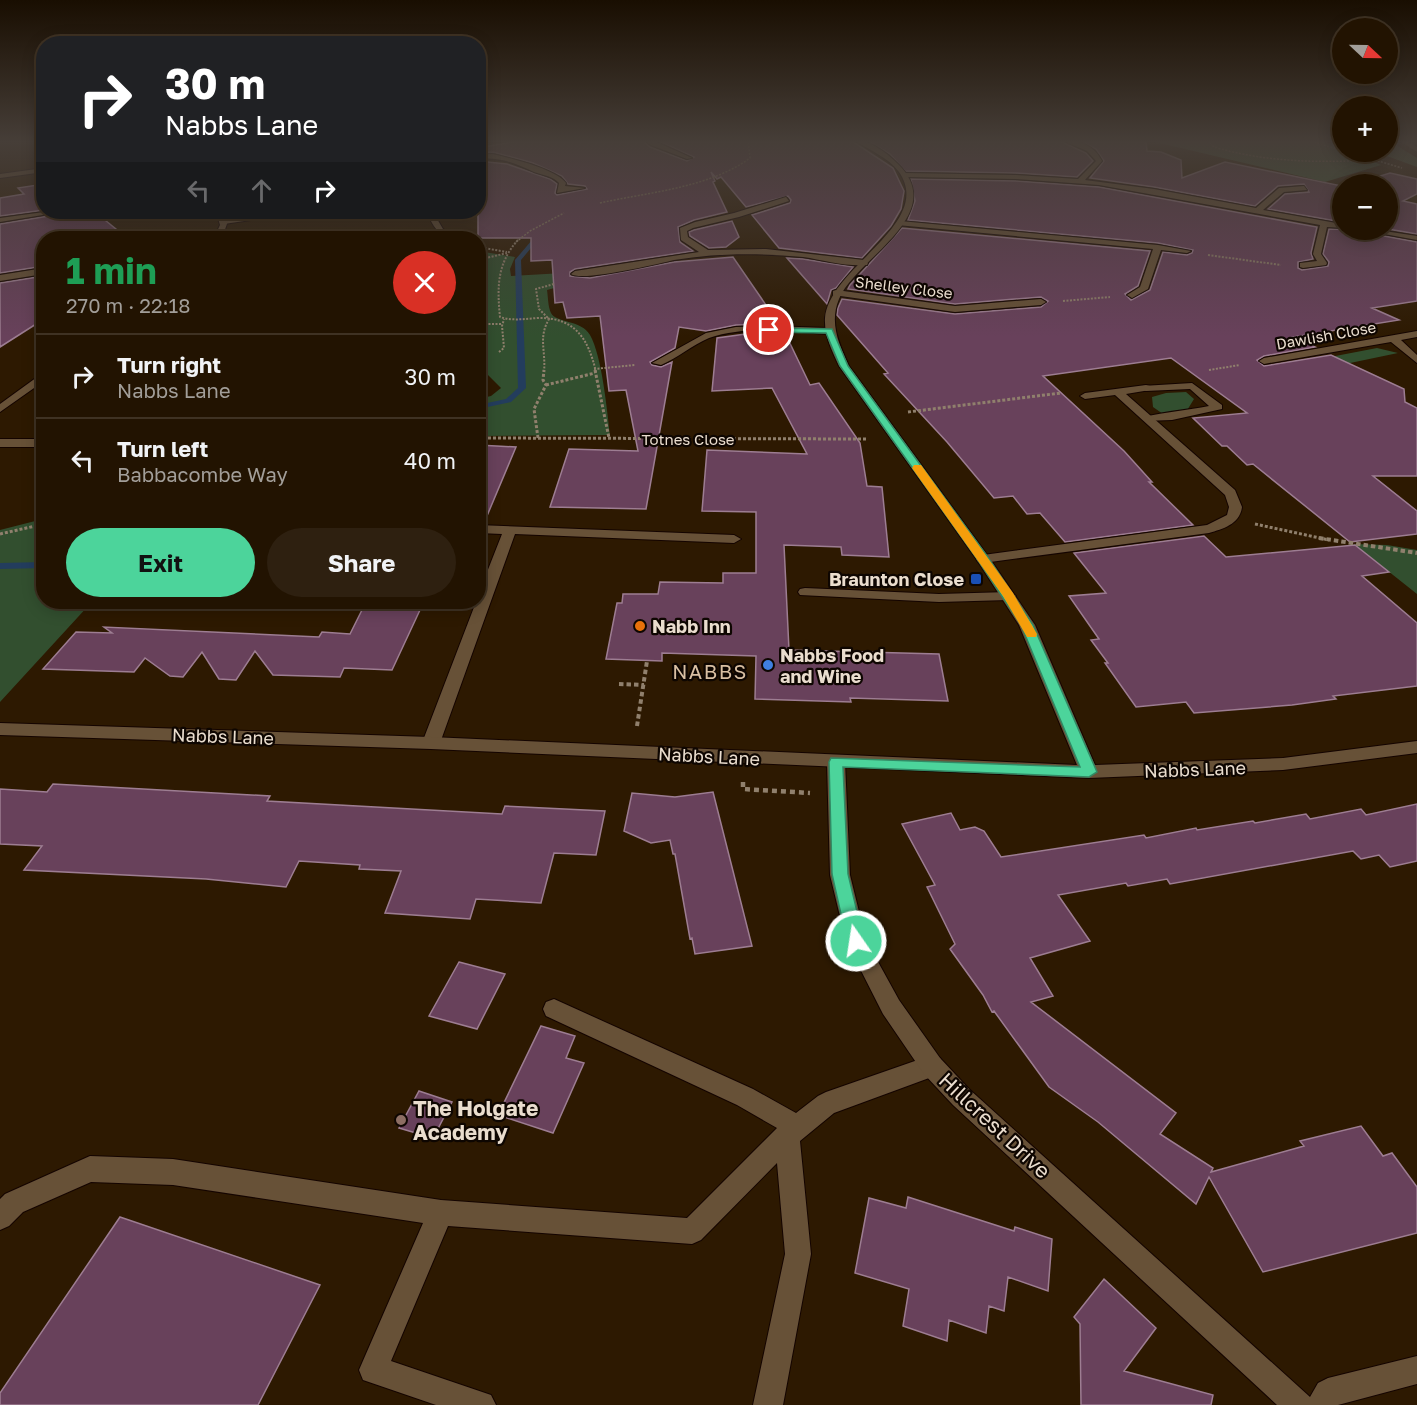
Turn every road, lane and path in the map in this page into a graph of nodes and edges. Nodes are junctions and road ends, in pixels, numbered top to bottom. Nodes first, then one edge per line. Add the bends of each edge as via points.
1 (761, 206) edge
2 (909, 206) edge
3 (1224, 206) edge
4 (1264, 206) edge
5 (567, 212) dead end
6 (1256, 212) junction
7 (36, 215) edge
8 (222, 219) edge
9 (247, 219) edge
10 (0, 220) edge
11 (224, 222) junction
12 (900, 223) junction
13 (1324, 223) junction
14 (1332, 224) edge
15 (223, 231) edge
16 (1398, 235) edge
17 (1417, 238) edge
18 (1158, 247) junction
19 (486, 248) edge
20 (1187, 251) joint
21 (507, 252) junction
22 (706, 253) junction
23 (486, 258) edge
24 (864, 263) junction
25 (1303, 265) joint
26 (36, 272) edge
27 (575, 275) joint
28 (0, 278) edge
29 (836, 293) junction
30 (1132, 295) joint
31 (1041, 302) joint
32 (504, 319) junction
33 (549, 319) junction
34 (516, 320) joint
35 (486, 324) edge
36 (502, 324) junction
37 (829, 330) junction
38 (1417, 334) edge
39 (1393, 338) junction
40 (499, 352) dead end
41 (1417, 360) edge
42 (1264, 361) dead end
43 (657, 363) joint
44 (595, 371) junction
45 (36, 381) edge
46 (546, 385) junction
47 (1118, 392) junction
48 (1085, 396) joint
49 (0, 409) edge
50 (880, 416) junction
51 (1148, 419) junction
52 (486, 438) edge
53 (538, 438) junction
54 (609, 438) junction
55 (897, 439) junction
56 (0, 442) edge
57 (36, 443) edge
58 (1232, 519) junction
59 (36, 526) edge
60 (486, 529) edge
61 (510, 530) junction
62 (0, 534) edge
63 (734, 538) dead end
64 (1417, 553) edge
65 (983, 559) junction
66 (805, 592) dead end
67 (486, 595) edge
68 (1009, 596) junction
69 (481, 609) edge
70 (647, 661) dead end
71 (619, 684) dead end
72 (644, 685) junction
73 (0, 729) edge
74 (648, 730) dead end
75 (431, 743) junction
76 (1417, 747) edge
77 (836, 762) junction
78 (1089, 772) junction
79 (554, 1009) dead end
80 (932, 1066) junction
81 (792, 1132) junction
82 (441, 1213) junction
83 (0, 1217) edge
84 (1417, 1370) edge
85 (482, 1405) edge
86 (768, 1405) edge
87 (1299, 1405) edge
88 (1322, 1405) edge

1 - 22 street via 683,230 684,238
2 - 12 street
3 - 6 street
4 - 6 street
5 - 21 path via 534,228
6 - 13 street
7 - 10 street
8 - 11 street
9 - 11 street
11 - 15 street
12 - 18 street
12 - 24 street
13 - 14 street
13 - 25 street via 1317,254 1323,263
16 - 17 street
18 - 20 street
18 - 30 street via 1144,289
19 - 21 path
20 - 25 path via 1270,265
21 - 23 path
21 - 32 path via 501,261 496,292 500,317
22 - 24 street via 765,251
22 - 27 street
24 - 29 street
26 - 28 street
27 - 33 path via 538,287 539,309
29 - 31 street, Shelley Close via 955,309
29 - 37 street
30 - 31 path
32 - 34 path
32 - 36 path
33 - 34 path
33 - 44 path via 577,329
33 - 46 path via 542,331
35 - 36 path
36 - 40 path via 504,348
37 - 43 street via 731,330 696,340
37 - 50 street via 844,366
38 - 39 street, Dawlish Close
39 - 41 street, Dawlish Close
39 - 42 street, Dawlish Close
43 - 44 path
44 - 46 path
44 - 54 path
45 - 49 street
46 - 53 path via 534,410
47 - 48 street
47 - 51 street
47 - 51 street via 1191,386 1218,406
48 - 50 path via 1070,392
50 - 55 street
51 - 58 street via 1230,493 1236,502
52 - 53 path, Totnes Close
53 - 54 path, Totnes Close
54 - 55 path, Totnes Close
55 - 65 street
56 - 57 street
58 - 64 path via 1303,536
58 - 65 street via 1209,529
59 - 62 path
60 - 61 street
61 - 63 street
61 - 67 street
65 - 68 street
66 - 68 street via 939,598
68 - 78 street via 1043,660
69 - 75 street
70 - 72 path
71 - 72 path
72 - 74 path via 636,729
73 - 75 street, Nabbs Lane
75 - 77 street, Nabbs Lane
76 - 78 street, Nabbs Lane via 1283,764
77 - 78 street, Nabbs Lane
77 - 80 street, Hillcrest Drive via 840,874 856,941 891,1007
79 - 81 street via 744,1096
80 - 81 street via 826,1104
80 - 87 street, Hillcrest Drive
81 - 82 street via 692,1231
81 - 86 street via 798,1254
82 - 83 street via 173,1172 90,1169 14,1203
82 - 85 street via 373,1370
84 - 88 street via 1328,1393

